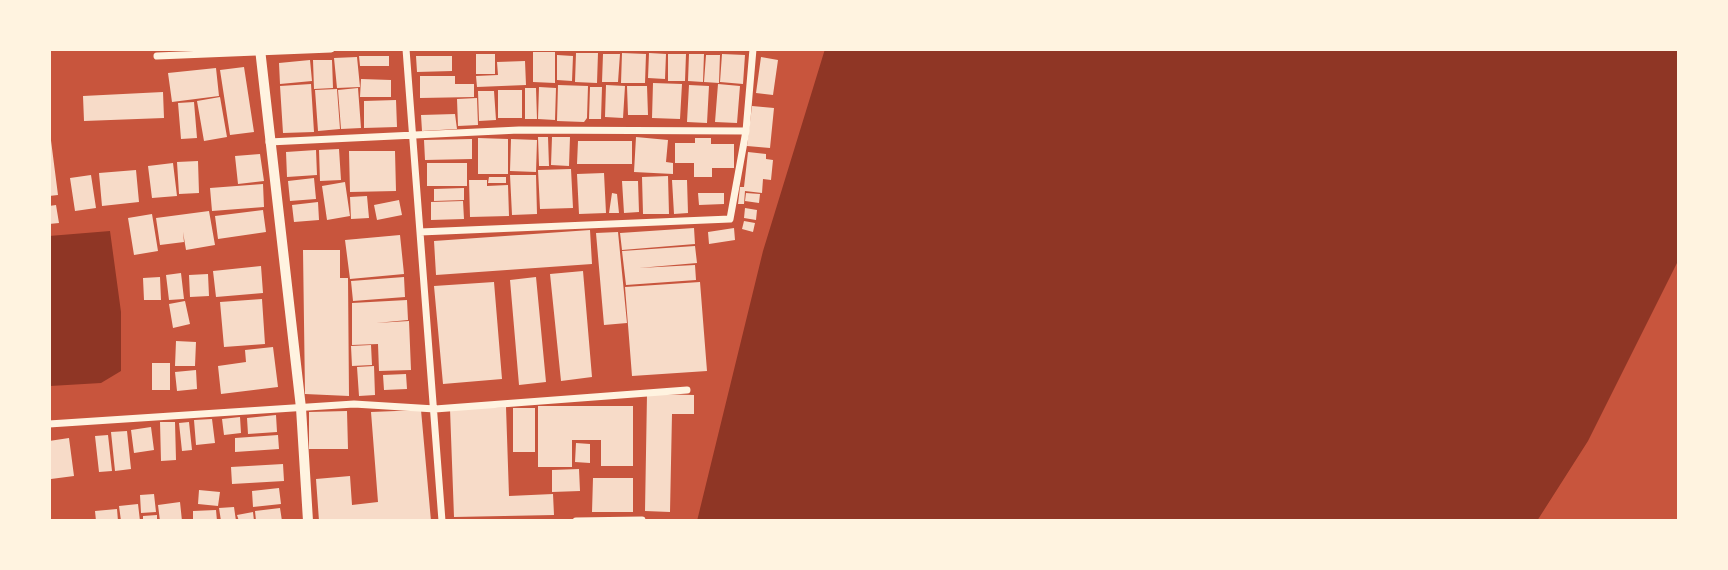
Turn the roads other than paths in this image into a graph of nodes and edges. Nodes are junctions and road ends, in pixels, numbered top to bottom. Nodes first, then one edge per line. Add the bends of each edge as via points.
1 (331, 49) edge
2 (406, 49) edge
3 (753, 49) edge
4 (260, 51) edge
5 (157, 56) dead end
6 (746, 131) junction
7 (412, 134) junction
8 (269, 142) junction
9 (420, 232) junction
10 (687, 390) dead end
11 (301, 408) junction
12 (435, 409) junction
13 (49, 424) edge
14 (642, 520) edge
15 (308, 521) edge
16 (442, 521) edge
17 (576, 521) edge

1 - 4 street
2 - 7 street
3 - 6 street
4 - 5 street
4 - 8 main road
6 - 7 street
6 - 9 street via 730,219
7 - 8 street
7 - 9 street
8 - 11 main road
9 - 12 street
10 - 12 street
11 - 12 street via 354,404
11 - 13 street
11 - 15 main road
12 - 16 street
14 - 17 street

